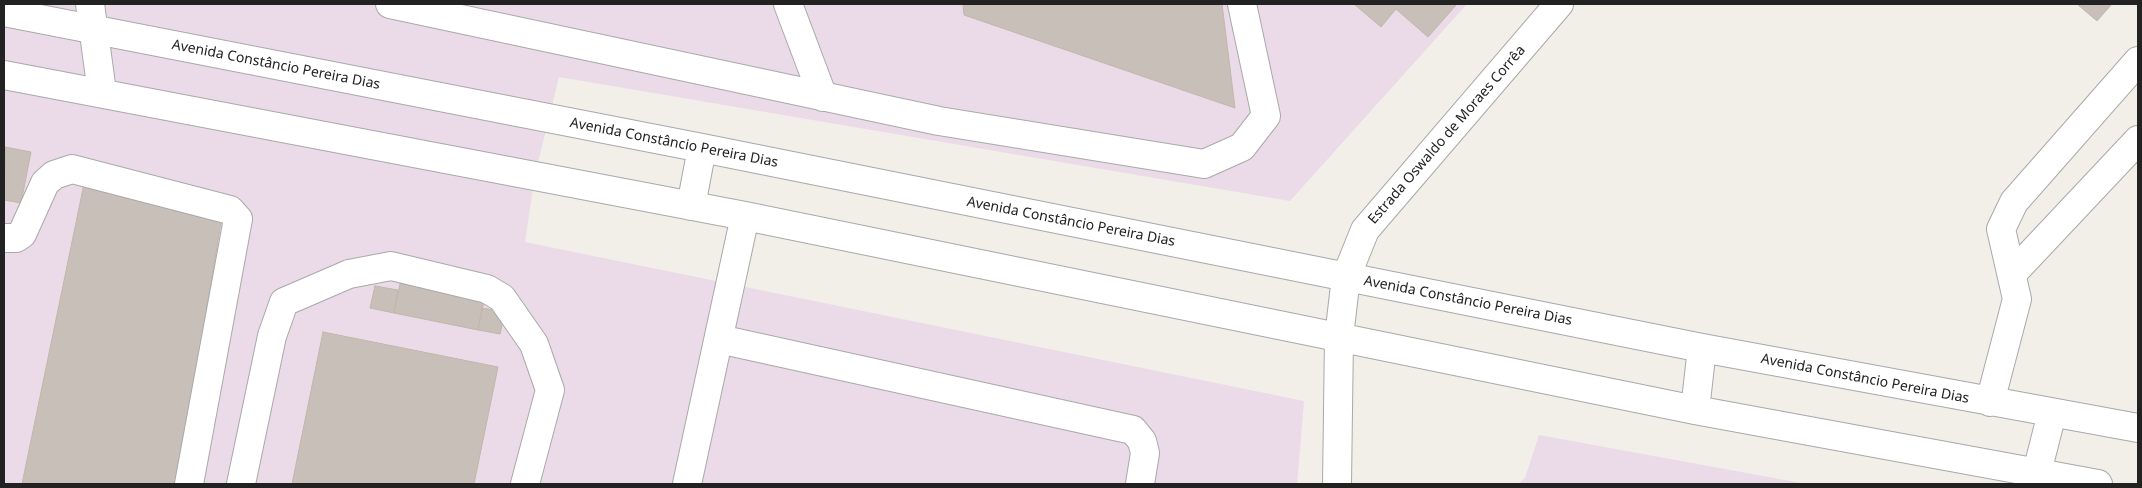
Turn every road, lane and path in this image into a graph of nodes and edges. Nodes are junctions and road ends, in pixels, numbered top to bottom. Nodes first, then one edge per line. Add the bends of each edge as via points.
1 (390, 4) edge
2 (788, 4) edge
3 (1242, 4) edge
4 (1559, 4) edge
5 (4, 12) edge
6 (476, 13) edge
7 (92, 17) edge
8 (2138, 61) edge
9 (4, 74) edge
10 (102, 92) junction
11 (824, 97) junction
12 (2138, 140) edge
13 (702, 148) junction
14 (691, 206) junction
15 (745, 216) junction
16 (4, 238) edge
17 (2012, 274) junction
18 (1346, 277) junction
19 (1339, 337) junction
20 (719, 339) junction
21 (1702, 348) junction
22 (1990, 402) junction
23 (1695, 410) junction
24 (2052, 413) junction
25 (2138, 428) edge
26 (1336, 452) junction
27 (2037, 472) junction
28 (190, 484) edge
29 (241, 484) edge
30 (525, 484) edge
31 (688, 484) edge
32 (1140, 484) edge
33 (1320, 484) edge
34 (1337, 484) edge
35 (2098, 484) edge

1 - 6 street
2 - 11 street
3 - 11 street via 1266,116 1242,148 1204,164 939,121
4 - 18 street, Estrada Oswaldo de Moraes Corrêa via 1365,230
5 - 7 street, Avenida Constâncio Pereira Dias
6 - 11 street
7 - 10 street
7 - 13 street, Avenida Constâncio Pereira Dias
8 - 17 street via 2014,202 2001,229
9 - 10 street
10 - 14 street
12 - 17 street
13 - 14 street
13 - 18 street, Avenida Constâncio Pereira Dias
14 - 15 street
15 - 19 street
15 - 20 street
16 - 28 street via 16,238 22,234 45,183 54,175 72,169 230,210 238,218
17 - 22 street via 2017,299
18 - 19 street, Estrada Oswaldo de Moraes Corrêa
18 - 21 street, Avenida Constâncio Pereira Dias
19 - 23 street
19 - 26 street, Estrada Oswaldo de Moraes Corrêa
20 - 31 street
20 - 32 street via 1134,430 1145,453
21 - 22 street, Avenida Constâncio Pereira Dias
21 - 23 street
22 - 24 street, Avenida Constâncio Pereira Dias
23 - 27 street
24 - 25 street, Avenida Constâncio Pereira Dias
24 - 27 street
26 - 33 street
26 - 34 street, Estrada Oswaldo de Moraes Corrêa
27 - 35 street
29 - 30 street via 272,336 284,302 348,274 391,266 487,289 502,298 534,344 550,390

